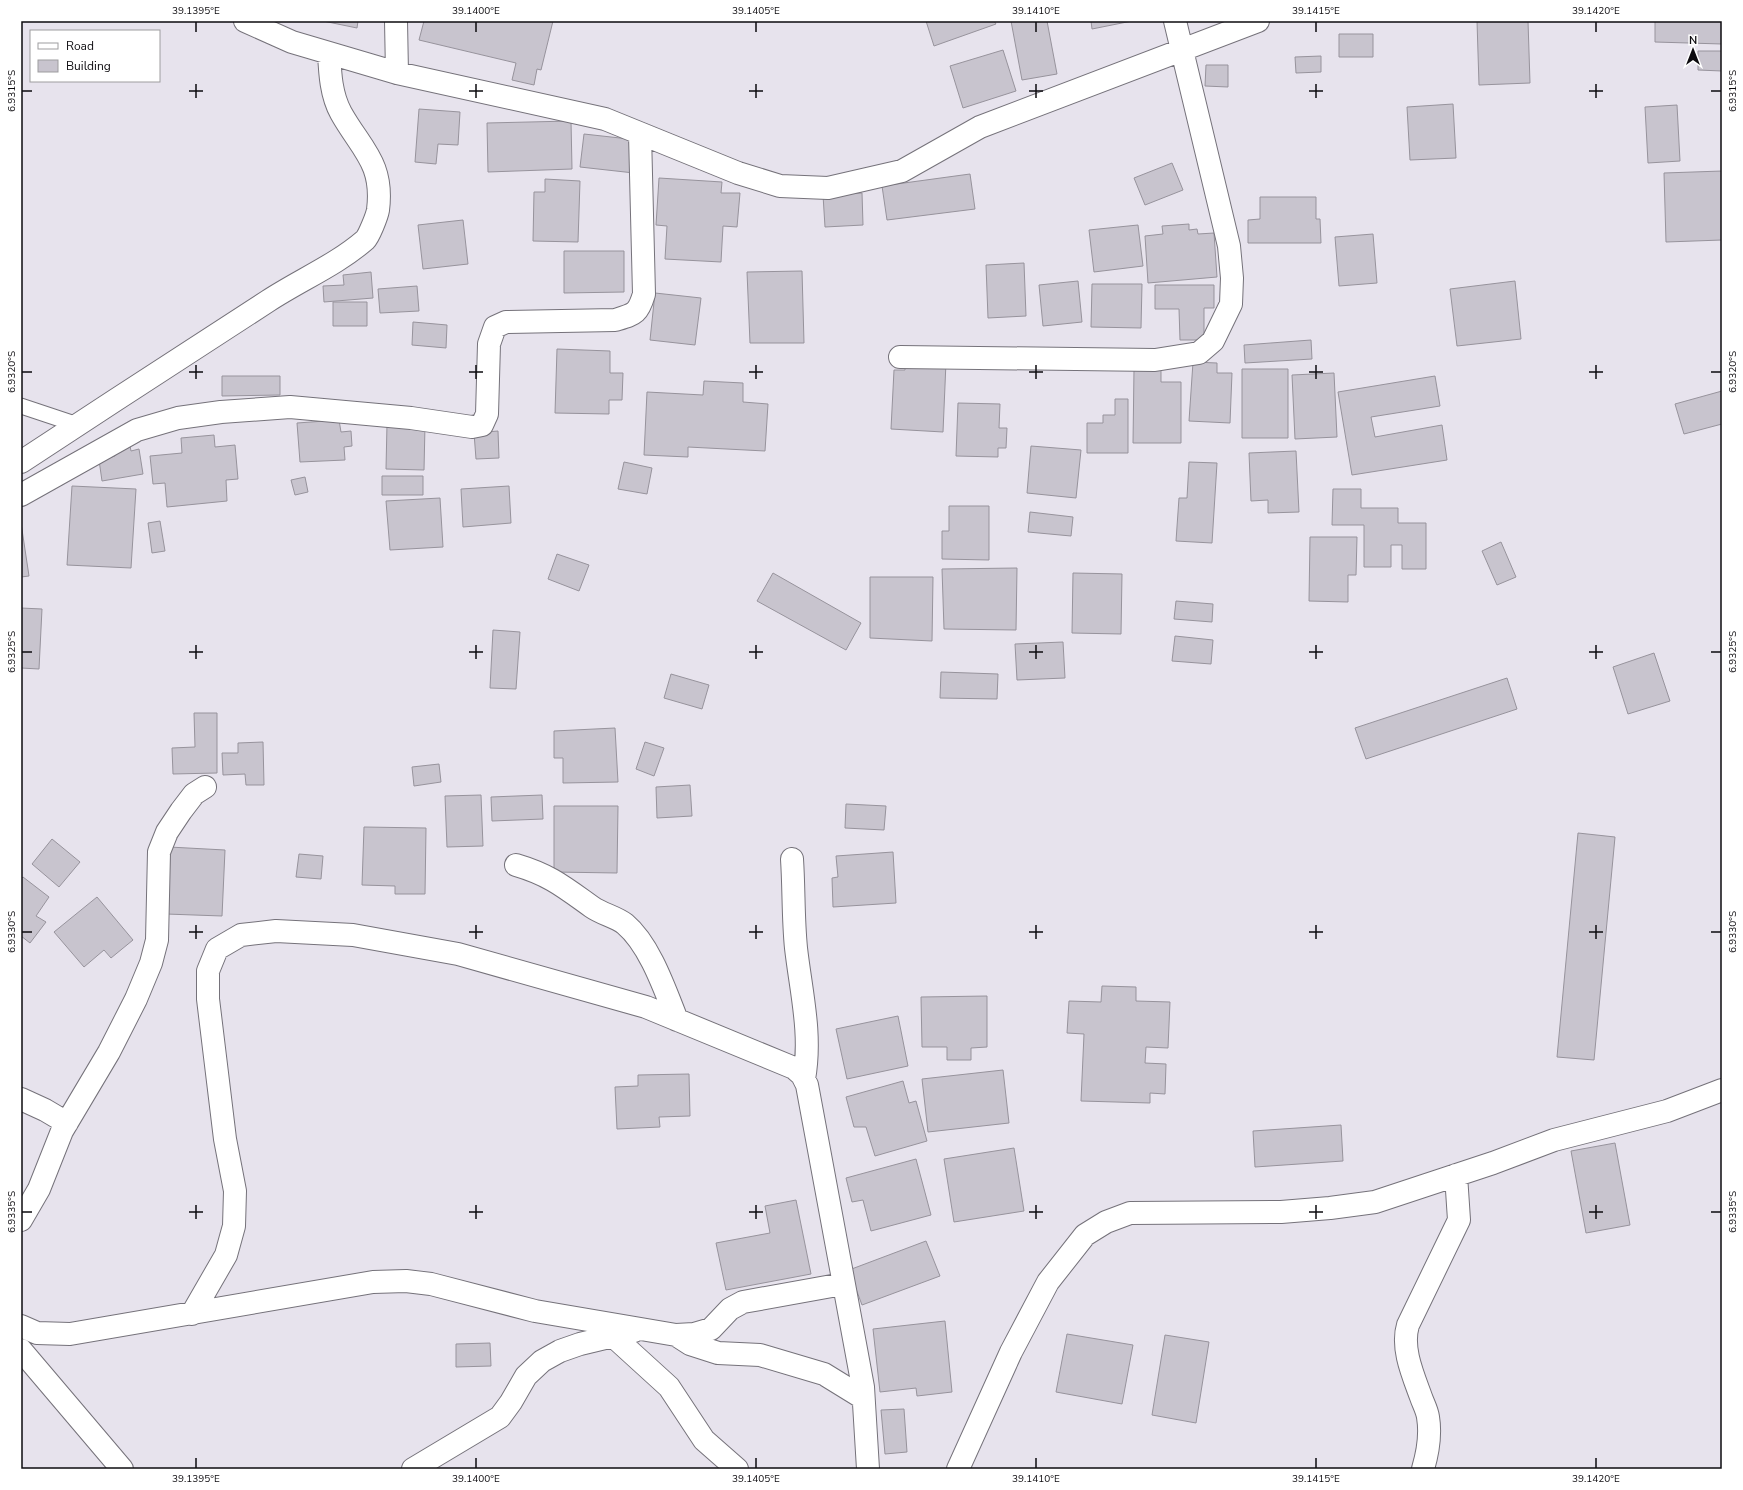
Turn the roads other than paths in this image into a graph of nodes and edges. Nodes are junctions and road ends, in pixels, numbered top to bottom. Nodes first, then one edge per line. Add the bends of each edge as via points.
1 (245, 21) edge
2 (396, 21) edge
3 (1175, 21) edge
4 (1258, 21) edge
5 (1183, 50) junction
6 (329, 53) junction
7 (396, 73) junction
8 (640, 134) junction
9 (900, 357) dead end
10 (21, 406) edge
11 (78, 425) junction
12 (21, 462) edge
13 (21, 495) edge
14 (204, 787) dead end
15 (792, 859) dead end
16 (516, 865) dead end
17 (677, 1020) junction
18 (804, 1079) junction
19 (1722, 1090) edge
20 (21, 1099) edge
21 (67, 1123) junction
22 (1456, 1175) junction
23 (21, 1220) edge
24 (843, 1284) junction
25 (192, 1314) junction
26 (21, 1326) edge
27 (642, 1329) junction
28 (676, 1335) junction
29 (613, 1336) junction
30 (21, 1350) edge
31 (864, 1398) junction
32 (122, 1469) edge
33 (413, 1469) edge
34 (737, 1469) edge
35 (868, 1469) edge
36 (958, 1469) edge
37 (1423, 1469) edge

1 - 6 street via 292,42
2 - 7 street
3 - 5 street
4 - 5 street
5 - 8 street via 980,127 902,171 828,188 780,186 738,173
5 - 9 street via 1231,265 1231,304 1213,341 1199,353 1155,360
6 - 7 street
6 - 11 street via 330,78 340,112 374,165 380,190 378,212 366,239 343,257 283,291
7 - 8 street via 605,120
8 - 13 street via 644,294 640,309 631,316 615,320 506,322 495,327 490,344 487,414 482,425 472,427 411,418 290,408 221,412 178,418 137,430
10 - 11 lane
11 - 12 street
14 - 21 street via 194,794 167,832 159,852 157,940 151,963 109,1052
15 - 18 street via 796,948 808,1040
16 - 17 street via 546,875 594,908 624,924 655,965
17 - 18 street via 794,1068
17 - 25 street via 646,1007 458,954 353,935 276,931 241,935 217,949 208,971 208,999 225,1139 235,1191 234,1226 226,1255
18 - 24 street
19 - 22 street via 1667,1111 1554,1140
20 - 21 street
21 - 23 street via 39,1189
22 - 36 street via 1375,1202 1280,1212 1130,1213 1106,1222 1085,1235 1048,1282 1011,1352
22 - 37 street via 1459,1220 1405,1335 1405,1347 1428,1416 1429,1446
24 - 28 street via 742,1302 730,1309 711,1328 694,1334
24 - 31 street
25 - 26 street via 70,1334 37,1333
25 - 27 street via 373,1282 406,1281 431,1284 535,1311
27 - 28 street
27 - 29 street
28 - 31 street via 690,1344 718,1353 760,1355 824,1374
29 - 33 street via 560,1351 542,1361 526,1376 500,1417
29 - 34 street via 669,1387 704,1440
30 - 32 street
31 - 35 street

